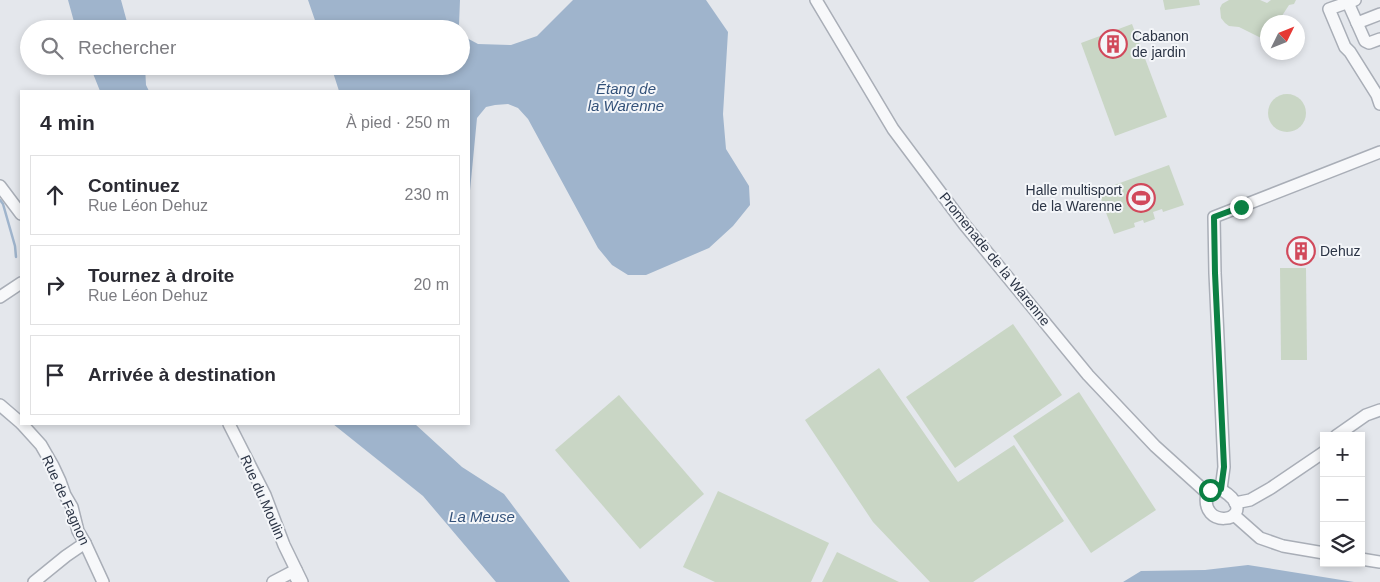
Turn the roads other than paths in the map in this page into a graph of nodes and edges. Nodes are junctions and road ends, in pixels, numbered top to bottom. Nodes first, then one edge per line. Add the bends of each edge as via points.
1 (816, 0) edge
2 (1353, 1) edge
3 (1380, 14) edge
4 (1357, 23) junction
5 (1380, 39) edge
6 (1365, 42) junction
7 (1350, 52) junction
8 (1380, 104) edge
9 (1380, 152) edge
10 (0, 186) edge
11 (20, 213) edge
12 (20, 284) edge
13 (0, 297) edge
14 (0, 405) edge
15 (1379, 411) edge
16 (20, 422) edge
17 (23, 425) edge
18 (230, 425) edge
19 (1342, 432) edge
20 (1320, 455) edge
21 (1221, 489) junction
22 (1207, 492) junction
23 (1235, 503) junction
24 (1234, 516) junction
25 (86, 543) junction
26 (1320, 552) edge
27 (1365, 560) edge
28 (1380, 562) edge
29 (296, 576) edge
30 (34, 582) edge
31 (103, 582) edge
32 (273, 582) edge
33 (302, 582) edge

1 - 22 street, Promenade de la Warenne via 893,129 964,224 1088,375 1155,446
2 - 4 street via 1349,5
2 - 7 street via 1330,9
3 - 4 street
4 - 6 street
5 - 6 street
6 - 7 street
7 - 8 street
9 - 21 street via 1214,217 1224,467
10 - 11 street
12 - 13 street
14 - 16 street, Rue de Fagnon
15 - 19 street via 1366,415
17 - 25 street, Rue de Fagnon via 41,445 53,466 72,507 78,531
18 - 29 street, Rue du Moulin via 265,495
20 - 23 street via 1250,500
21 - 22 street
21 - 23 street
22 - 24 street via 1205,501 1215,516 1222,519
23 - 24 street
24 - 26 street via 1260,538
25 - 30 street
25 - 31 street, Rue de Fagnon
27 - 28 street
29 - 32 street
29 - 33 street, Rue du Moulin

